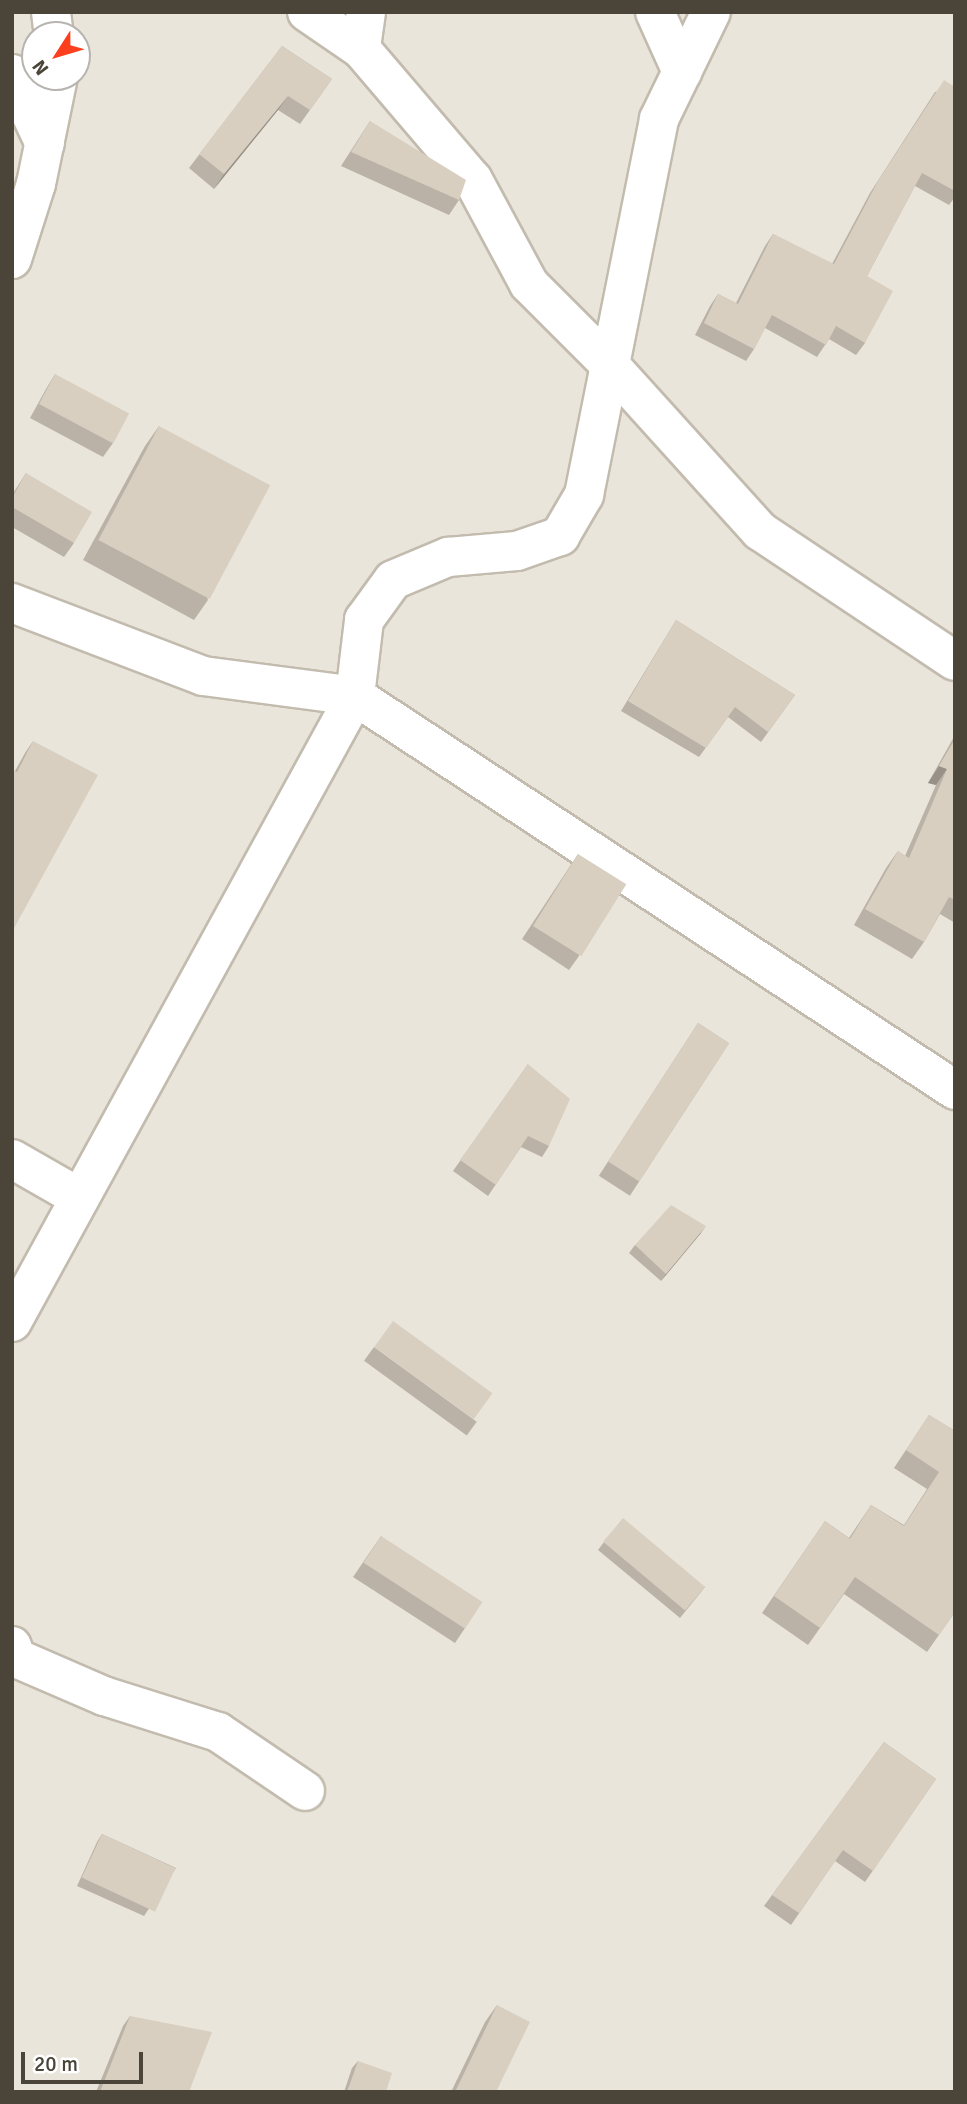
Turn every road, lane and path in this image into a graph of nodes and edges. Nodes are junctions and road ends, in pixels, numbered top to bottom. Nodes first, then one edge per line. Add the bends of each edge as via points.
1 (307, 12) edge
2 (366, 12) edge
3 (655, 12) edge
4 (711, 12) edge
5 (361, 49) junction
6 (682, 72) junction
7 (12, 74) edge
8 (55, 91) edge
9 (44, 144) junction
10 (12, 259) edge
11 (609, 364) junction
12 (12, 603) edge
13 (955, 661) edge
14 (355, 696) junction
15 (955, 1090) edge
16 (12, 1159) edge
17 (80, 1198) junction
18 (12, 1322) edge
19 (12, 1646) edge
20 (305, 1791) dead end

1 - 5 street
2 - 5 street
3 - 6 street
4 - 6 street
5 - 11 street via 473,180 529,284
6 - 11 street via 659,119
7 - 9 street
8 - 9 street
9 - 10 street
11 - 13 street via 760,531
11 - 14 street via 584,495 560,536 517,551 448,557 393,580 364,620
12 - 14 street via 203,676
14 - 15 street
14 - 17 street
16 - 17 street
17 - 18 street
19 - 20 street via 16,1658 104,1696 218,1732

